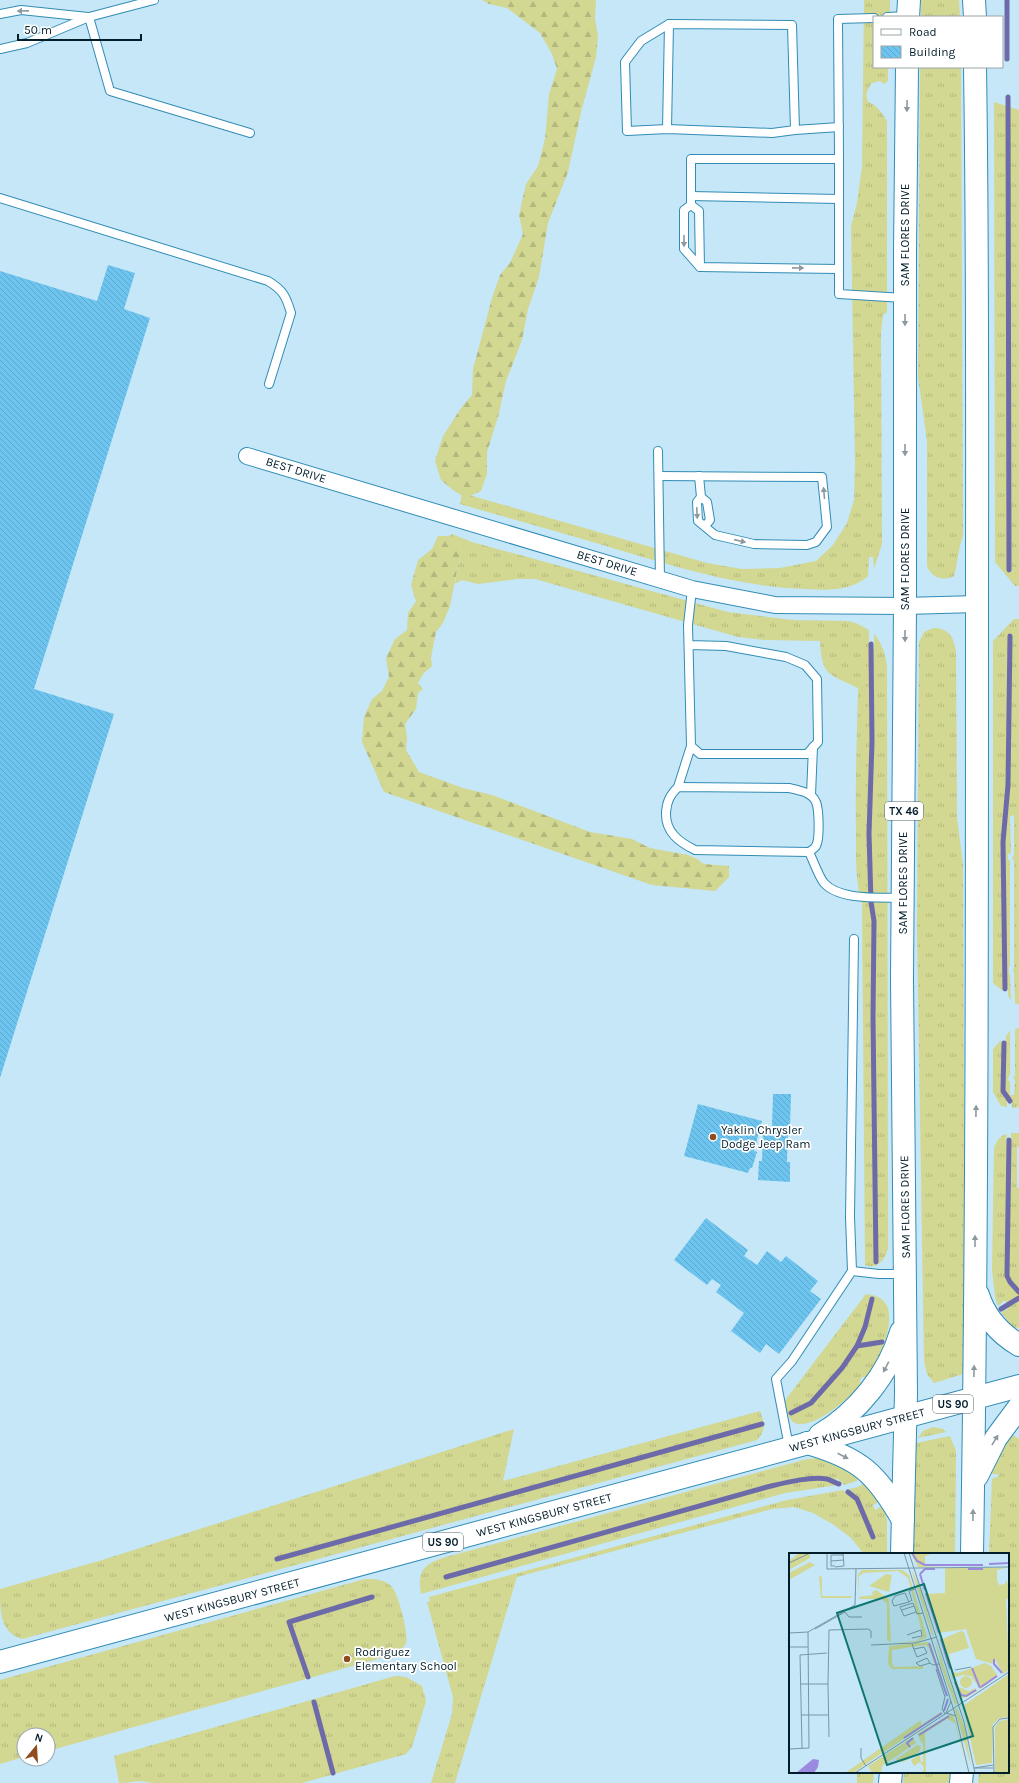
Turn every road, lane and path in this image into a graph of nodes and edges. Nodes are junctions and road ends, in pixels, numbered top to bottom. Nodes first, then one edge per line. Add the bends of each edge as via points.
1 (154, 0) edge
2 (974, 0) edge
3 (908, 11) edge
4 (0, 14) edge
5 (890, 16) edge
6 (975, 16) edge
7 (89, 17) junction
8 (873, 18) edge
9 (668, 24) junction
10 (0, 49) edge
11 (907, 68) edge
12 (975, 68) edge
13 (839, 127) junction
14 (667, 129) junction
15 (794, 130) junction
16 (250, 133) dead end
17 (839, 160) junction
18 (691, 196) junction
19 (0, 198) edge
20 (839, 199) junction
21 (691, 205) junction
22 (700, 267) junction
23 (839, 269) junction
24 (905, 298) junction
25 (269, 384) dead end
26 (658, 451) dead end
27 (247, 456) dead end
28 (659, 476) junction
29 (699, 476) junction
30 (701, 497) junction
31 (705, 526) junction
32 (660, 579) junction
33 (692, 589) junction
34 (977, 604) junction
35 (905, 606) junction
36 (689, 645) junction
37 (691, 746) junction
38 (813, 746) junction
39 (678, 787) junction
40 (811, 795) junction
41 (810, 852) junction
42 (903, 898) junction
43 (854, 939) dead end
44 (852, 1271) junction
45 (906, 1274) junction
46 (975, 1286) junction
47 (906, 1318) junction
48 (1019, 1345) edge
49 (1019, 1386) edge
50 (974, 1398) junction
51 (1019, 1407) edge
52 (906, 1417) junction
53 (798, 1445) junction
54 (973, 1488) junction
55 (903, 1520) junction
56 (902, 1553) edge
57 (972, 1553) edge
58 (0, 1662) edge
59 (891, 1773) edge
60 (962, 1773) edge
61 (890, 1783) edge
62 (961, 1783) edge

1 - 7 lane
2 - 6 main road
3 - 5 lane
7 -> 4 lane via 21,10
7 - 10 lane via 27,43
7 - 16 lane via 110,91
8 - 13 lane via 838,19
9 - 14 lane
9 - 14 lane via 641,42 625,62 627,131
9 - 15 lane via 792,26
11 -> 24 main road, SAM FLORES DRIVE / TX 46
12 - 34 main road
13 - 15 lane
13 - 17 lane
14 - 15 lane via 772,133
17 - 18 lane via 691,159
17 - 20 lane
18 - 20 lane
18 - 21 lane
19 - 25 lane via 268,281 281,288 291,313
20 - 23 lane
21 - 22 lane via 699,211
21 -> 22 lane via 684,210 684,249
22 -> 23 lane
23 - 24 lane via 838,294
24 -> 35 main road, SAM FLORES DRIVE / TX 46
26 - 28 lane
27 - 32 street, BEST DRIVE
28 - 29 lane
28 - 32 lane
29 - 30 lane
31 -> 29 lane via 715,535 754,544 807,545 816,542 827,527 822,477
30 - 31 lane via 707,502 710,520
30 -> 31 lane via 697,502 698,521
32 - 33 street, BEST DRIVE
33 - 35 street, BEST DRIVE via 775,605
33 - 36 lane via 688,625
34 - 35 street, BEST DRIVE
46 -> 34 main road
35 -> 42 main road, SAM FLORES DRIVE / TX 46
36 - 37 lane
36 - 38 lane via 726,646 786,657 805,665 817,680 818,742
37 - 38 lane via 700,754 807,754
37 - 39 lane
38 - 40 lane
39 - 40 lane via 789,788
39 - 41 lane via 667,802 666,821 670,832 682,844 695,850
40 - 41 lane via 816,802 818,827 816,846
41 - 42 lane via 824,883 838,892 855,896
42 - 45 main road, SAM FLORES DRIVE / TX 46
43 - 44 lane via 850,1217
44 - 45 lane
44 - 53 lane via 792,1361 776,1379
45 - 47 main road, SAM FLORES DRIVE / TX 46
46 - 48 main road via 991,1321
50 -> 46 main road
47 - 52 main road, SAM FLORES DRIVE / TX 46
47 -> 53 main road via 892,1355 872,1388 840,1421
49 - 50 main road, WEST KINGSBURY STREET / US 90
50 - 52 main road, WEST KINGSBURY STREET / US 90
50 - 54 main road
54 -> 51 main road via 987,1452
52 - 53 main road, WEST KINGSBURY STREET / US 90
52 - 55 main road, SAM FLORES DRIVE / TX 46
53 -> 55 main road via 831,1450 869,1472 892,1501
53 - 58 main road, WEST KINGSBURY STREET / US 90
57 -> 54 main road
55 - 56 main road, SAM FLORES DRIVE / TX 46
59 - 61 main road
60 - 62 main road

